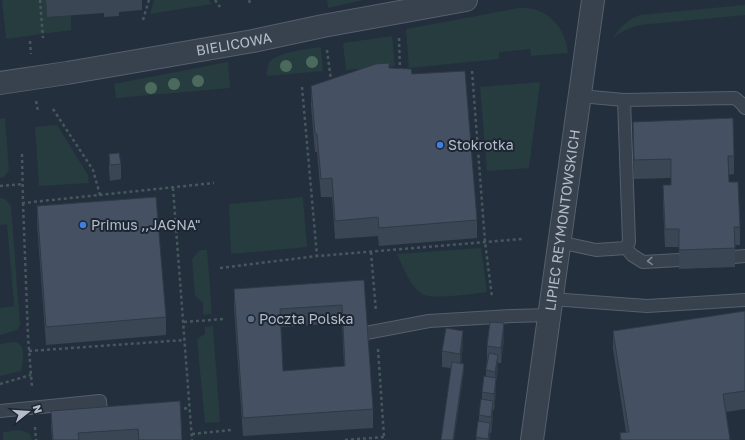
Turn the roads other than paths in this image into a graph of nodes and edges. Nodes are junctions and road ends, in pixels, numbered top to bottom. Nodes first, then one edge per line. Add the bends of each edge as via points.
1 (466, 0) edge
2 (593, 0) edge
3 (398, 6) edge
4 (0, 83) edge
5 (580, 96) junction
6 (624, 100) junction
7 (745, 108) edge
8 (559, 242) junction
9 (626, 248) junction
10 (679, 260) edge
11 (745, 300) edge
12 (550, 308) junction
13 (366, 333) edge
14 (0, 411) edge
15 (102, 423) edge
16 (532, 440) edge

1 - 3 street, BIELICOWA
2 - 5 street, LIPIEC REYMONTOWSKICH
3 - 4 street, BIELICOWA via 253,41
5 - 6 lane
5 - 8 street, LIPIEC REYMONTOWSKICH
6 - 7 lane via 735,98
6 - 9 lane via 629,242
8 - 9 lane via 596,250
8 - 12 street, LIPIEC REYMONTOWSKICH
10 -> 9 lane via 644,262 632,256
11 - 12 lane
12 - 13 lane via 512,316 429,321
12 - 16 street, LIPIEC REYMONTOWSKICH
14 - 15 lane via 100,401

